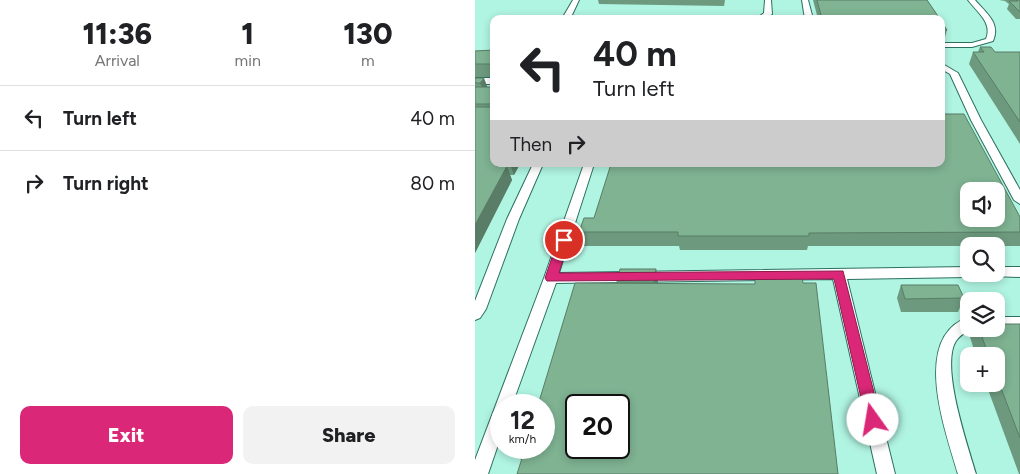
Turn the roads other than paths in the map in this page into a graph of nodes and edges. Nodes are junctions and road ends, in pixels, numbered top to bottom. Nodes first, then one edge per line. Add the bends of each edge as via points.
1 (576, 0) edge
2 (768, 0) edge
3 (805, 0) edge
4 (971, 0) edge
5 (568, 15) edge
6 (766, 15) edge
7 (808, 15) edge
8 (945, 45) edge
9 (945, 67) edge
10 (475, 81) edge
11 (490, 81) edge
12 (537, 167) edge
13 (588, 167) edge
14 (1020, 200) edge
15 (960, 272) edge
16 (1005, 272) edge
17 (1020, 272) edge
18 (839, 274) junction
19 (551, 278) junction
20 (475, 314) edge
21 (1005, 322) edge
22 (1020, 322) edge
23 (960, 328) edge
24 (508, 394) edge
25 (490, 444) edge
26 (479, 474) edge
27 (886, 474) edge
28 (967, 474) edge

1 - 5 lane
2 - 6 lane
3 - 7 lane
4 - 8 lane via 991,23 993,32 989,41
9 - 14 lane via 954,73
10 - 11 lane
12 - 20 lane
13 - 19 lane
15 - 18 lane
16 - 17 lane
18 - 19 lane
18 - 27 lane
19 - 24 lane
21 - 22 lane
23 - 28 lane via 947,343 944,374 952,423
25 - 26 lane

